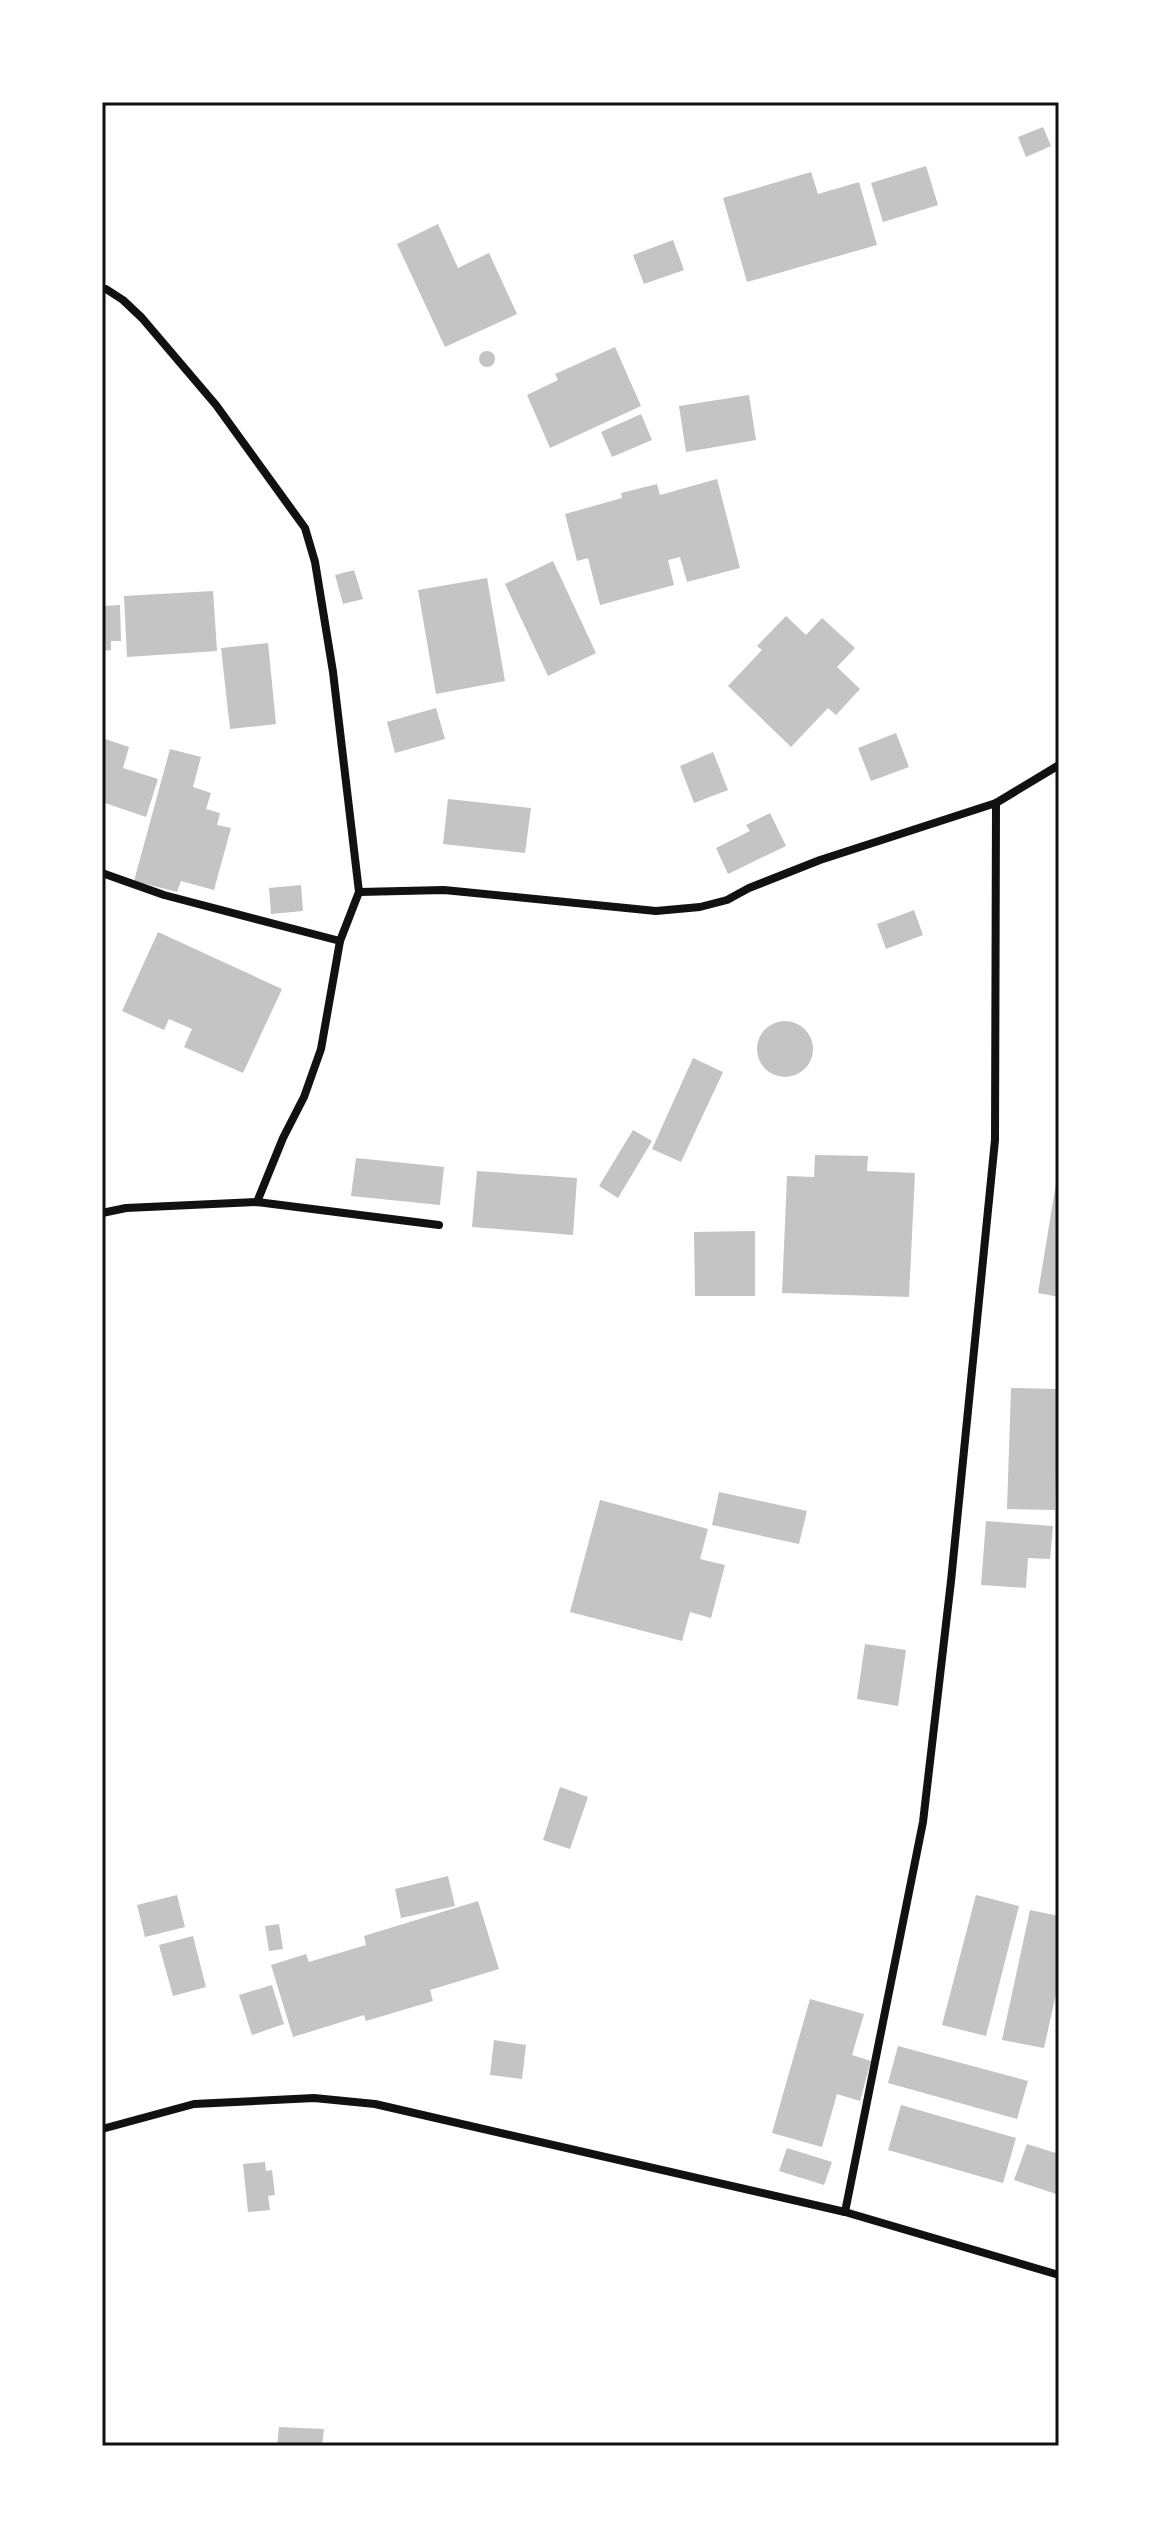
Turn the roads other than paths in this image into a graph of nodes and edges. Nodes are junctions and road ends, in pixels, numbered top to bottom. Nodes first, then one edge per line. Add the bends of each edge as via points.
1 (102, 289) edge
2 (1059, 765) edge
3 (996, 803) junction
4 (102, 873) edge
5 (359, 892) junction
6 (340, 941) junction
7 (257, 1202) junction
8 (102, 1213) edge
9 (439, 1225) dead end
10 (102, 2129) edge
11 (845, 2212) junction
12 (1059, 2275) edge

1 - 5 street via 123,300 177,358 305,528 333,672
2 - 3 street
3 - 5 street via 820,860 700,907 656,911 444,890
3 - 11 street via 995,1140 951,1581 923,1822
4 - 6 street via 164,895
5 - 6 street
6 - 7 street via 321,1049
7 - 8 street
7 - 9 street
10 - 11 street via 194,2104 314,2098 375,2104
11 - 12 street

